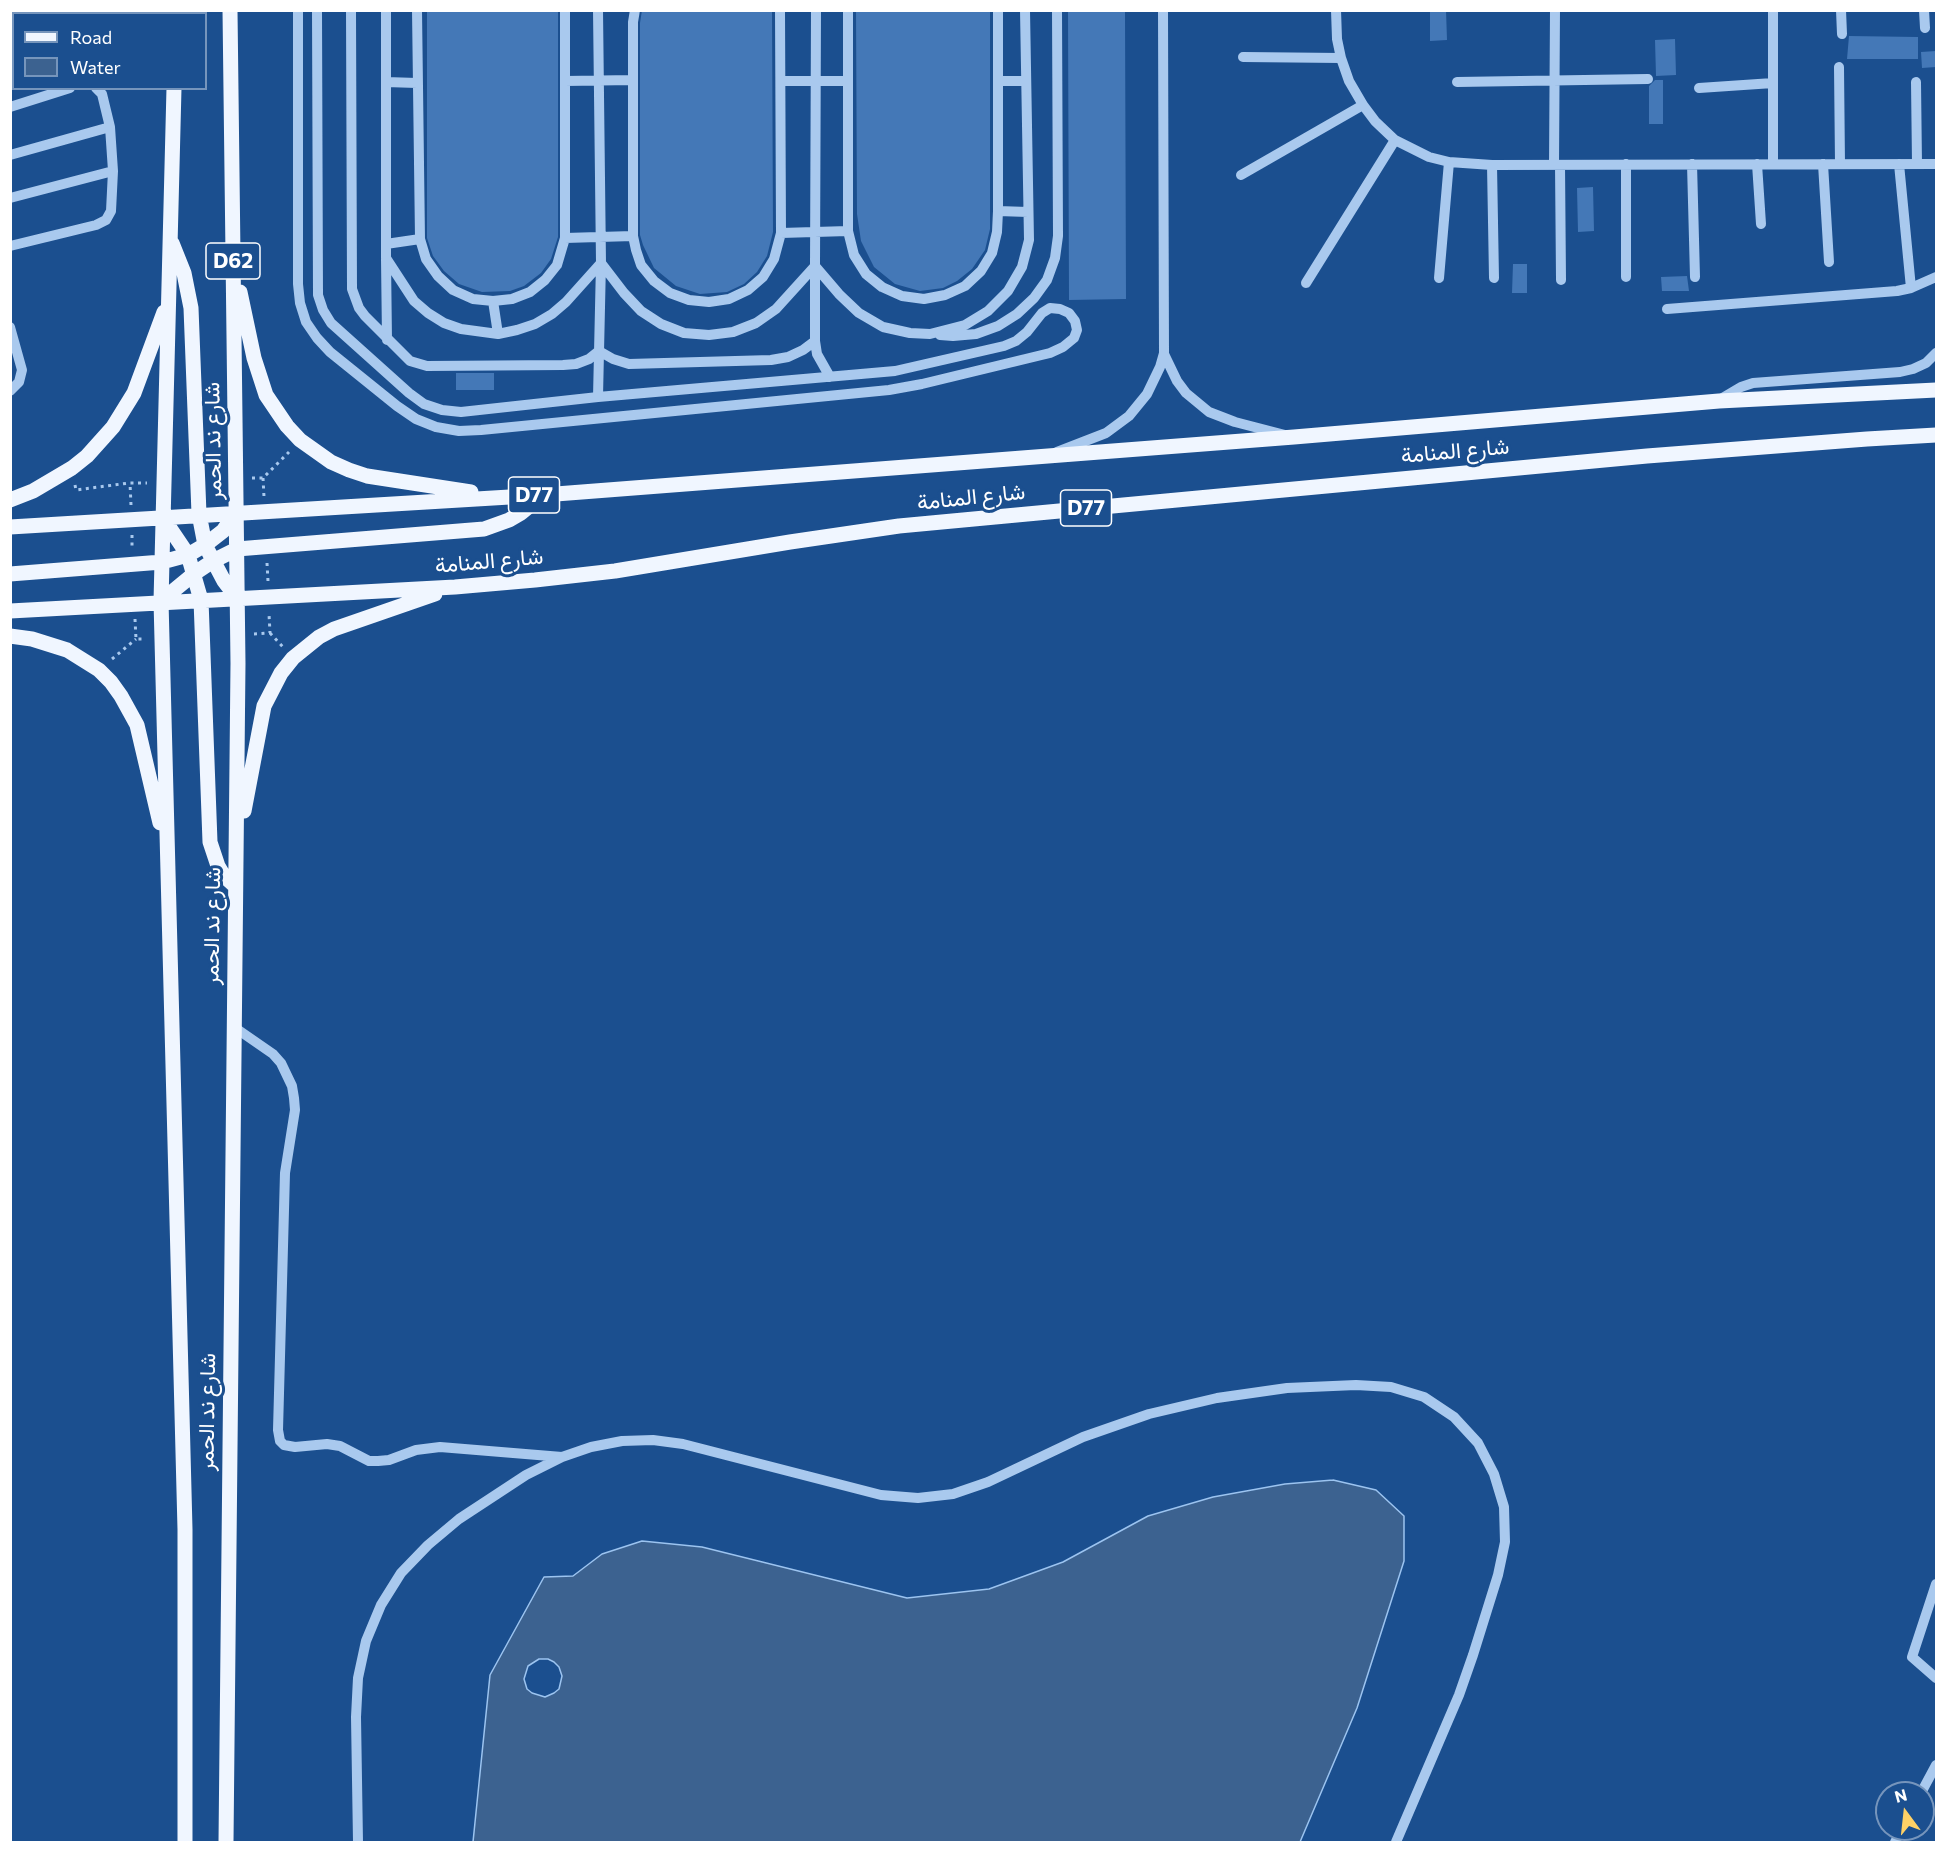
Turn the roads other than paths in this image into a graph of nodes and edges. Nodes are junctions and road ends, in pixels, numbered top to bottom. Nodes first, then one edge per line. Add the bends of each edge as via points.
1 (230, 10) edge
2 (298, 10) edge
3 (317, 10) edge
4 (351, 10) edge
5 (386, 10) edge
6 (417, 10) edge
7 (565, 10) edge
8 (598, 10) edge
9 (635, 10) edge
10 (780, 10) edge
11 (816, 10) edge
12 (848, 10) edge
13 (998, 10) edge
14 (1025, 10) edge
15 (1057, 10) edge
16 (1163, 10) edge
17 (1336, 10) edge
18 (1555, 10) edge
19 (1773, 10) edge
20 (1841, 10) edge
21 (1924, 10) edge
22 (1925, 28) dead end
23 (1842, 34) dead end
24 (1243, 57) dead end
25 (1341, 58) junction
26 (1839, 67) dead end
27 (1648, 79) dead end
28 (599, 80) junction
29 (633, 80) junction
30 (565, 81) junction
31 (781, 81) junction
32 (815, 81) junction
33 (847, 81) junction
34 (998, 81) junction
35 (1026, 81) junction
36 (1554, 81) junction
37 (386, 82) junction
38 (1457, 82) dead end
39 (1916, 82) dead end
40 (417, 83) junction
41 (1773, 83) junction
42 (1699, 88) dead end
43 (64, 90) edge
44 (98, 90) edge
45 (174, 90) edge
46 (1363, 105) junction
47 (10, 107) edge
48 (110, 127) junction
49 (1395, 140) junction
50 (10, 155) edge
51 (1449, 162) junction
52 (1626, 164) junction
53 (1692, 164) junction
54 (1757, 164) junction
55 (1773, 164) junction
56 (1823, 164) junction
57 (1840, 164) junction
58 (1899, 164) junction
59 (1917, 164) junction
60 (1936, 164) edge
61 (1492, 165) junction
62 (1557, 165) junction
63 (113, 171) junction
64 (1241, 175) dead end
65 (10, 198) edge
66 (998, 211) junction
67 (1028, 212) junction
68 (1761, 224) dead end
69 (848, 231) junction
70 (815, 232) junction
71 (781, 234) junction
72 (633, 236) junction
73 (601, 237) junction
74 (420, 238) junction
75 (565, 238) junction
76 (170, 241) junction
77 (386, 244) junction
78 (10, 246) edge
79 (386, 258) junction
80 (233, 259) junction
81 (1829, 262) dead end
82 (601, 264) junction
83 (815, 266) junction
84 (1626, 277) dead end
85 (1695, 277) dead end
86 (1936, 277) edge
87 (1439, 278) dead end
88 (1494, 278) dead end
89 (1562, 280) dead end
90 (1306, 283) dead end
91 (1911, 288) junction
92 (169, 298) junction
93 (493, 301) junction
94 (1667, 309) dead end
95 (10, 327) edge
96 (498, 334) junction
97 (930, 334) junction
98 (387, 340) junction
99 (815, 341) junction
100 (599, 351) junction
101 (1164, 353) junction
102 (1936, 353) edge
103 (830, 377) junction
104 (1936, 390) edge
105 (10, 391) edge
106 (598, 397) junction
107 (1719, 401) junction
108 (1936, 435) edge
109 (1294, 438) junction
110 (1045, 456) junction
111 (543, 495) junction
112 (501, 497) junction
113 (10, 500) edge
114 (236, 512) junction
115 (199, 514) junction
116 (163, 518) junction
117 (10, 527) edge
118 (205, 545) junction
119 (237, 549) junction
120 (188, 555) junction
121 (213, 561) junction
122 (162, 562) junction
123 (195, 573) junction
124 (10, 574) edge
125 (455, 587) junction
126 (237, 598) junction
127 (201, 600) junction
128 (161, 602) junction
129 (10, 611) edge
130 (10, 636) edge
131 (236, 855) junction
132 (168, 857) junction
133 (235, 886) junction
134 (234, 1027) junction
135 (562, 1457) junction
136 (1936, 1584) edge
137 (1936, 1678) edge
138 (1936, 1765) edge
139 (1927, 1781) edge
140 (185, 1842) edge
141 (226, 1842) edge
142 (358, 1842) edge
143 (1396, 1842) edge

1 - 80 main road, شارع ند الحمر / D62
2 - 103 street via 300,303 306,322 330,352 416,419 459,430 889,390 1050,353 1074,338 1077,330 1069,313 1050,308 1022,337 1004,346 895,371
3 - 106 street via 317,280 318,296 331,323 409,393 442,410 461,412
4 - 98 street via 352,289 359,308
5 - 37 street
6 - 40 street
7 - 30 street
8 - 28 street
9 - 29 street
10 - 31 street
11 - 32 street
12 - 33 street
13 - 34 street
14 - 35 street
15 - 97 street via 1058,236 1047,280 1017,314 998,326 976,334
16 - 101 street
17 - 25 street
18 - 36 street
19 - 41 street
20 - 23 street
21 - 22 street
24 - 25 street
25 - 46 street
26 - 57 street
27 - 36 street
28 - 29 street
28 - 30 street
28 - 73 street
29 - 72 street
30 - 75 street
31 - 32 street
31 - 71 street
32 - 33 street
32 - 70 street
33 - 69 street
34 - 35 street
34 - 66 street
35 - 67 street
36 - 38 street
36 - 62 street
37 - 40 street
37 - 77 street
39 - 59 street
40 - 74 street
41 - 42 street
41 - 55 street
43 - 47 street
44 - 48 street
45 - 76 main road, شارع ند الحمر
46 - 49 street
46 - 64 street
48 - 50 street
48 - 63 street
49 - 51 street
49 - 90 street
51 - 61 street
51 - 87 street
52 - 53 street
52 - 62 street
52 - 84 street
53 - 54 street
53 - 85 street
54 - 55 street
54 - 68 street
55 - 56 street
56 - 57 street
56 - 81 street
57 - 58 street
58 - 59 street
58 - 91 street
59 - 60 street
61 - 62 street
61 - 88 street
62 - 89 street
63 - 65 street
63 - 78 street via 113,200 106,220 86,229
66 - 67 street
66 - 69 street via 992,253 981,272 945,296 924,299 902,296 866,274 854,255
67 - 97 street via 1029,240 1022,267 1008,291 988,311 965,325
69 - 70 street
70 - 71 street
70 - 83 street
71 - 72 street via 774,260 763,277 729,299 709,302 670,293 654,281 641,265
72 - 73 street
73 - 75 street
73 - 82 street
74 - 77 street
74 - 93 street via 426,259 453,290 472,299
75 - 93 street via 556,265 545,280 530,292
76 - 92 main road, شارع ند الحمر
76 - 115 main road via 184,273 191,308
77 - 79 street
79 - 96 street via 408,293 428,313 461,329
79 - 98 street
80 - 112 main road via 259,377 276,411 300,440 331,462 367,476
80 - 114 main road, شارع ند الحمر / D62
82 - 83 street via 641,311 684,333 709,335 733,332 756,323 776,309
82 - 96 street via 552,314 535,324
82 - 100 street
83 - 97 street via 859,313 883,327
83 - 99 street
86 - 91 street
91 - 94 street
92 - 113 main road via 141,375 124,410 101,442 72,468
92 - 116 main road, شارع ند الحمر
93 - 96 street
95 - 105 street via 22,370
98 - 100 street via 410,362 428,366 570,365
99 - 100 street via 788,357 771,360 628,364
99 - 103 street via 817,354
100 - 106 street
101 - 109 street via 1186,393 1209,412
101 - 110 street via 1147,394 1129,416 1093,439
102 - 107 street via 1926,363 1907,371 1753,382
103 - 106 street
104 - 107 main road, شارع المنامة / D77
107 - 109 main road, شارع المنامة / D77
108 - 125 main road, شارع المنامة / D77 via 1647,456 899,526 615,571
109 - 110 main road, شارع المنامة / D77
110 - 111 main road, شارع المنامة / D77
111 - 112 main road, شارع المنامة / D77
111 - 119 main road via 521,513 484,530
112 - 114 main road, شارع المنامة / D77
114 - 115 main road, شارع المنامة / D77
114 - 118 main road via 223,531
114 - 119 main road, شارع ند الحمر / D62
115 - 116 main road, شارع المنامة / D77
115 - 118 main road
116 - 117 main road, شارع المنامة / D77
116 - 120 main road
116 - 122 main road, شارع ند الحمر
118 - 120 main road
118 - 121 main road
119 - 121 main road
119 - 126 main road, شارع ند الحمر / D62
120 - 122 main road
120 - 123 main road
121 - 123 main road
121 - 126 main road
122 - 124 main road
122 - 128 main road, شارع ند الحمر
123 - 127 main road
123 - 128 main road
125 - 126 main road, شارع المنامة / D77
125 - 131 main road via 334,629 305,647 287,666 264,706
126 - 127 main road, شارع المنامة / D77
126 - 131 main road, شارع ند الحمر / D62
127 - 128 main road, شارع المنامة / D77
127 - 133 main road via 210,842 218,866
128 - 129 main road, شارع المنامة / D77
128 - 132 main road, شارع ند الحمر
130 - 132 main road via 68,650 99,670 121,696 137,725
131 - 133 main road, شارع ند الحمر
132 - 140 main road, شارع ند الحمر via 184,1529
133 - 134 main road, شارع ند الحمر
134 - 135 street via 273,1054 292,1086 294,1098 285,1173 280,1441 295,1447 340,1446 369,1461 389,1460 433,1447
134 - 141 main road, شارع ند الحمر
135 - 142 street via 526,1475 459,1519 401,1573 381,1605 366,1641 358,1678
135 - 143 street via 622,1441 663,1441 881,1495 918,1498 954,1494 1083,1437 1149,1414 1217,1398 1287,1388 1356,1385 1391,1387 1424,1398 1454,1417 1478,1443 1494,1474 1504,1507 1505,1542 1459,1695
136 - 137 street via 1912,1657
138 - 139 street

